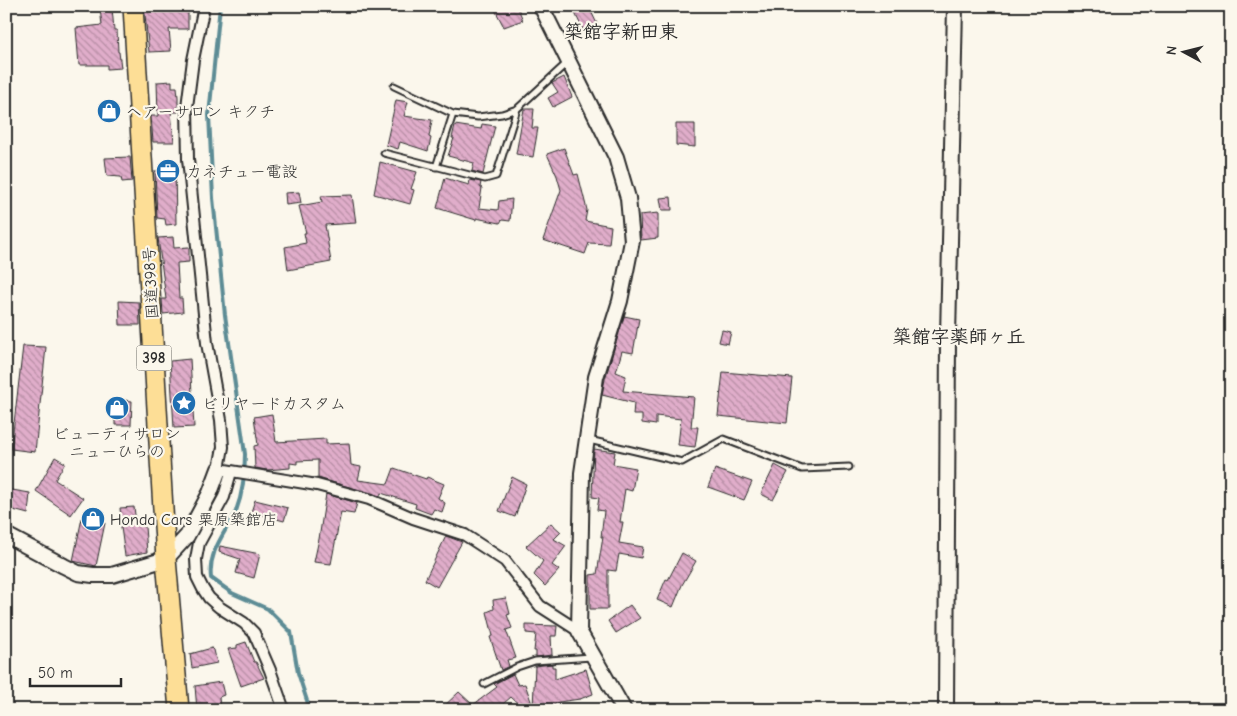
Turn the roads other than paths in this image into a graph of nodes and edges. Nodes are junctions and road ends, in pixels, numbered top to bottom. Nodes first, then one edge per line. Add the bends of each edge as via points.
1 (133, 6) edge
2 (204, 6) edge
3 (541, 6) edge
4 (955, 6) edge
5 (568, 61) junction
6 (394, 86) dead end
7 (517, 109) junction
8 (453, 114) junction
9 (384, 153) dead end
10 (436, 166) junction
11 (587, 440) junction
12 (849, 467) dead end
13 (229, 471) junction
14 (6, 535) edge
15 (166, 559) junction
16 (579, 631) junction
17 (594, 656) junction
18 (484, 684) dead end
19 (179, 710) edge
20 (284, 710) edge
21 (624, 710) edge
22 (946, 710) edge

1 - 15 highway, 国道398号 / 398
2 - 13 street via 187,107 188,159 207,343 221,420 222,446
3 - 5 street
4 - 22 street via 948,347
5 - 7 lane
5 - 11 street via 616,157 628,198 632,241 620,301 596,377
6 - 8 lane
7 - 8 lane via 478,117
7 - 10 lane via 496,176 485,179
8 - 10 lane
9 - 10 lane
11 - 12 lane via 682,462 724,439 802,469
11 - 16 street via 582,473
13 - 15 street via 210,493 187,536
13 - 16 street via 317,485 369,498 413,518 465,535 505,561 540,606
13 - 20 street via 224,497 199,543 197,577 219,608 254,633
14 - 15 street via 78,573 112,575
15 - 19 highway, 国道398号 / 398
16 - 17 street
17 - 18 lane via 535,661
17 - 21 street

